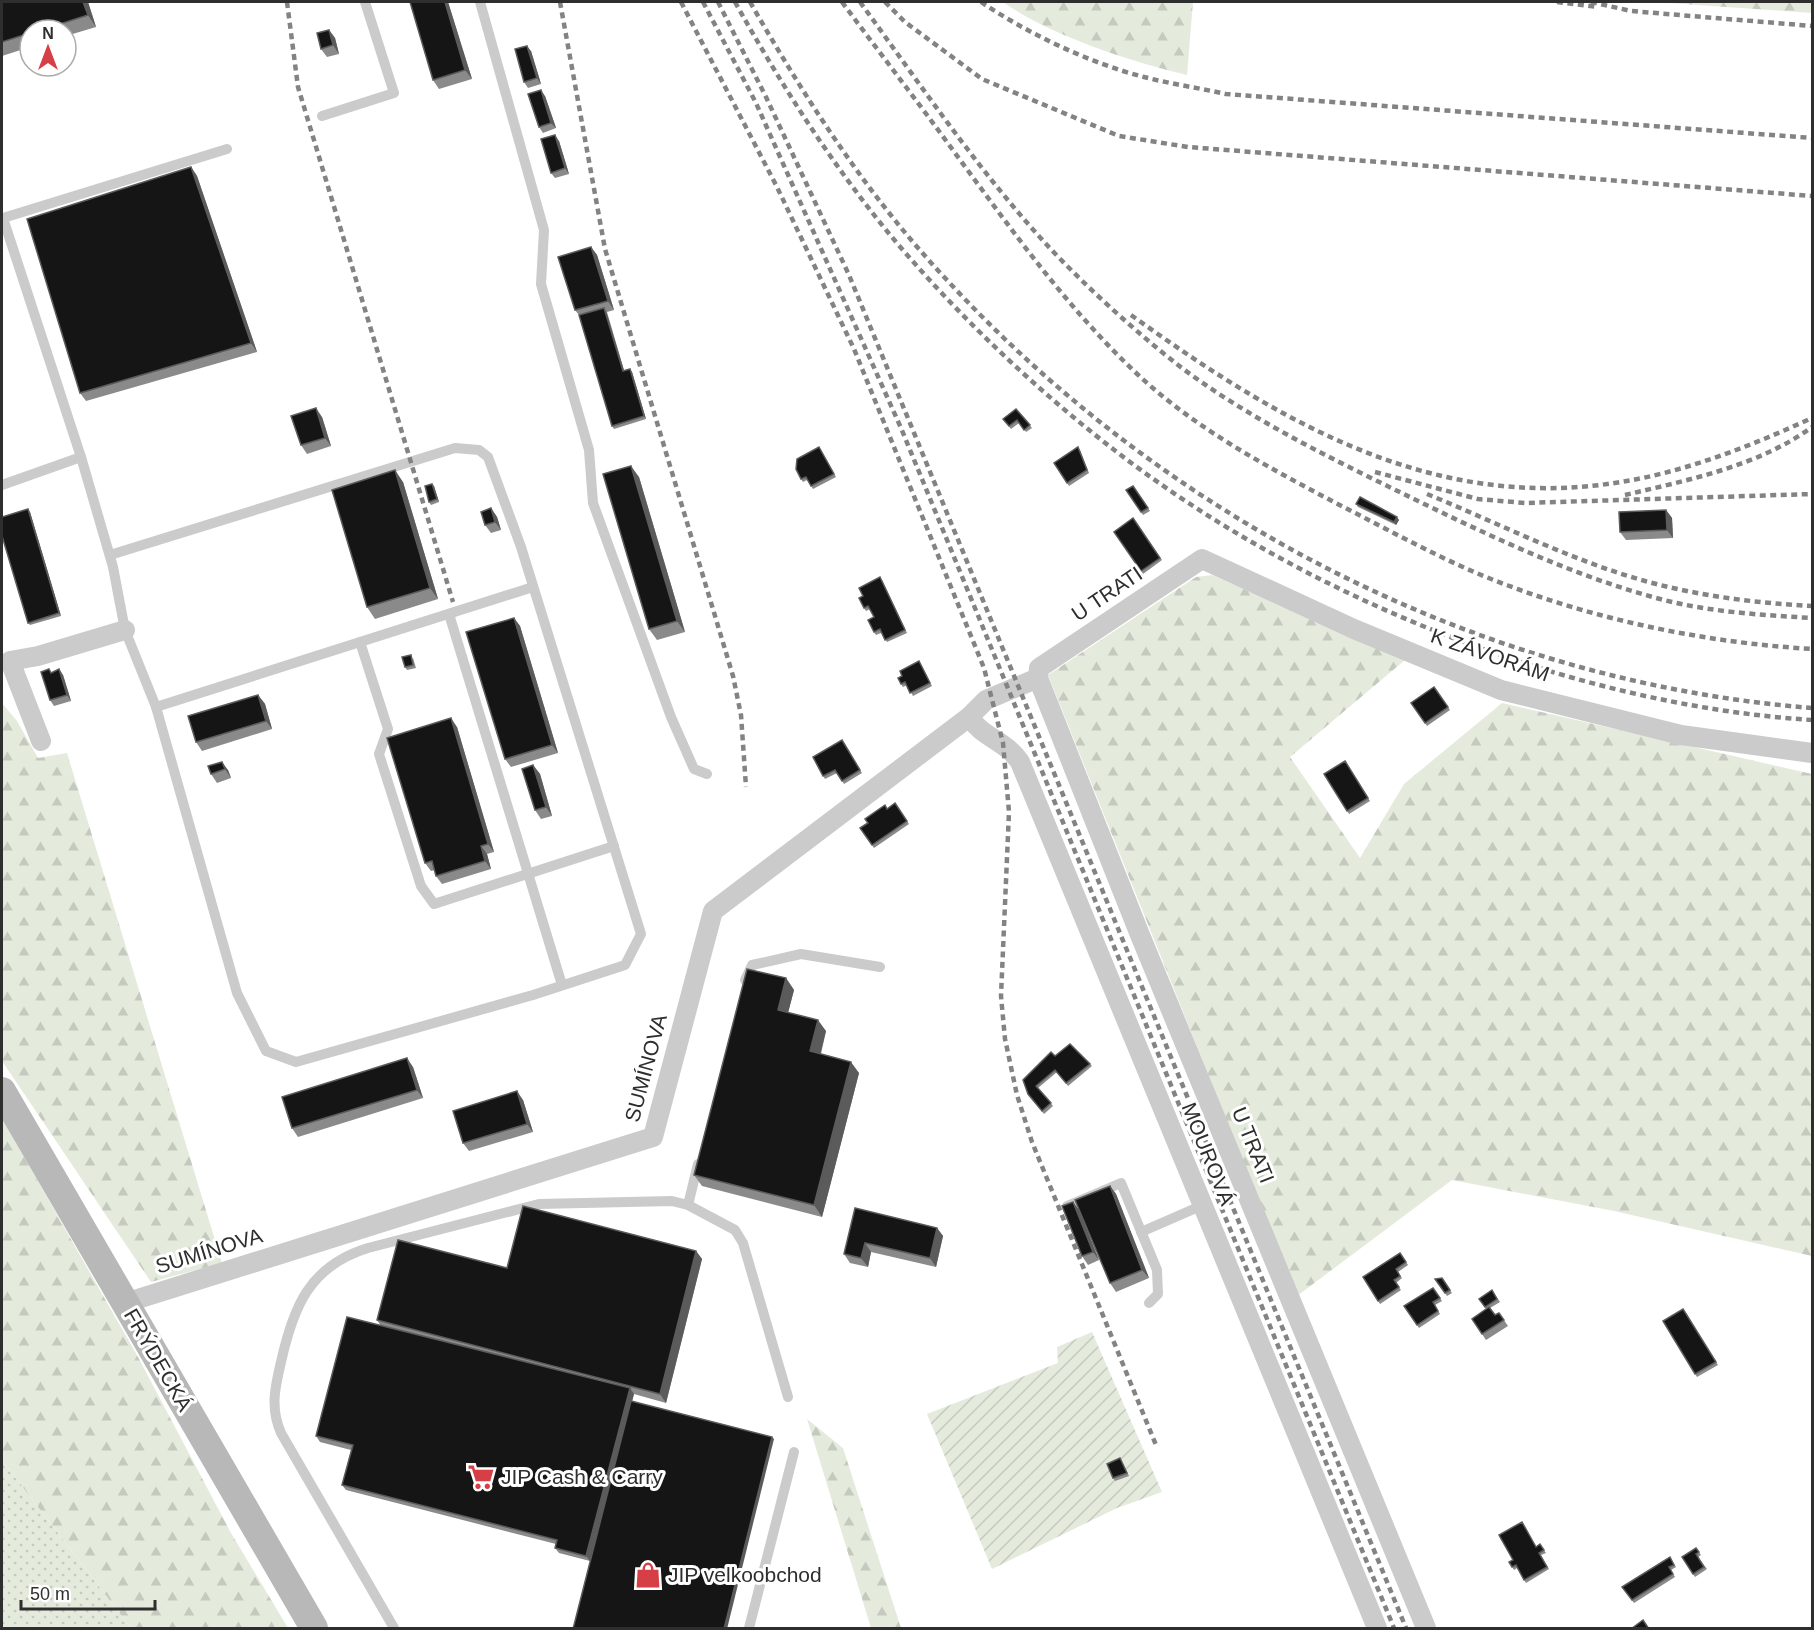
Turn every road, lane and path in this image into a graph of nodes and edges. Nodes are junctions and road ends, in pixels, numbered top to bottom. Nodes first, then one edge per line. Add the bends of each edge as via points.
1 (365, 2) edge
2 (480, 2) edge
3 (322, 116) dead end
4 (227, 149) dead end
5 (81, 457) junction
6 (2, 485) edge
7 (110, 555) junction
8 (1202, 559) joint
9 (533, 587) junction
10 (449, 614) junction
11 (125, 630) junction
12 (360, 642) junction
13 (6, 661) edge
14 (1039, 673) junction
15 (156, 707) junction
16 (969, 717) junction
17 (40, 741) dead end
18 (1812, 753) edge
19 (707, 774) dead end
20 (614, 846) junction
21 (529, 875) junction
22 (880, 967) dead end
23 (562, 985) junction
24 (741, 997) edge
25 (2, 1091) edge
26 (703, 1147) edge
27 (688, 1204) junction
28 (1203, 1205) junction
29 (1067, 1206) edge
30 (1141, 1232) junction
31 (124, 1303) junction
32 (1149, 1303) dead end
33 (788, 1397) dead end
34 (794, 1452) dead end
35 (314, 1629) edge
36 (394, 1629) edge
37 (750, 1629) edge
38 (1377, 1629) edge
39 (1426, 1629) edge

1 - 3 lane via 393,93
2 - 19 lane via 544,230 541,284 589,450 593,503 671,717 694,770
4 - 5 lane via 3,218
5 - 6 lane
5 - 7 lane
7 - 9 lane via 467,447 479,450 493,466
7 - 11 lane
8 - 14 street, U TRATI
8 - 18 street, K ZÁVORÁM via 1354,629 1502,690 1681,735
9 - 10 lane
9 - 20 lane
10 - 12 lane
10 - 21 lane
11 - 13 street via 38,656
11 - 15 lane
12 - 15 lane
12 - 21 lane via 388,729 379,754 421,886 434,904
13 - 17 street
14 - 16 street, SUMÍNOVA via 986,700
14 - 39 street, U TRATI via 1140,935
15 - 23 lane via 237,993 266,1051 296,1062
16 - 28 street, MOUROVÁ via 977,728 1011,749 1020,762
16 - 31 street, SUMÍNOVA via 713,911 653,1137
20 - 21 lane
20 - 23 lane via 641,934 625,965
21 - 23 lane
22 - 24 lane via 794,955 752,965
25 - 31 main road, FRÝDECKÁ
26 - 27 lane
27 - 33 lane via 735,1230 743,1243
27 - 36 lane via 672,1201 525,1206 357,1251 332,1266 303,1297 292,1316 274,1391 276,1422
28 - 30 lane
28 - 38 street, MOUROVÁ
29 - 30 lane via 1121,1183
30 - 32 lane via 1157,1270 1158,1294
31 - 35 main road, FRÝDECKÁ
34 - 37 lane

